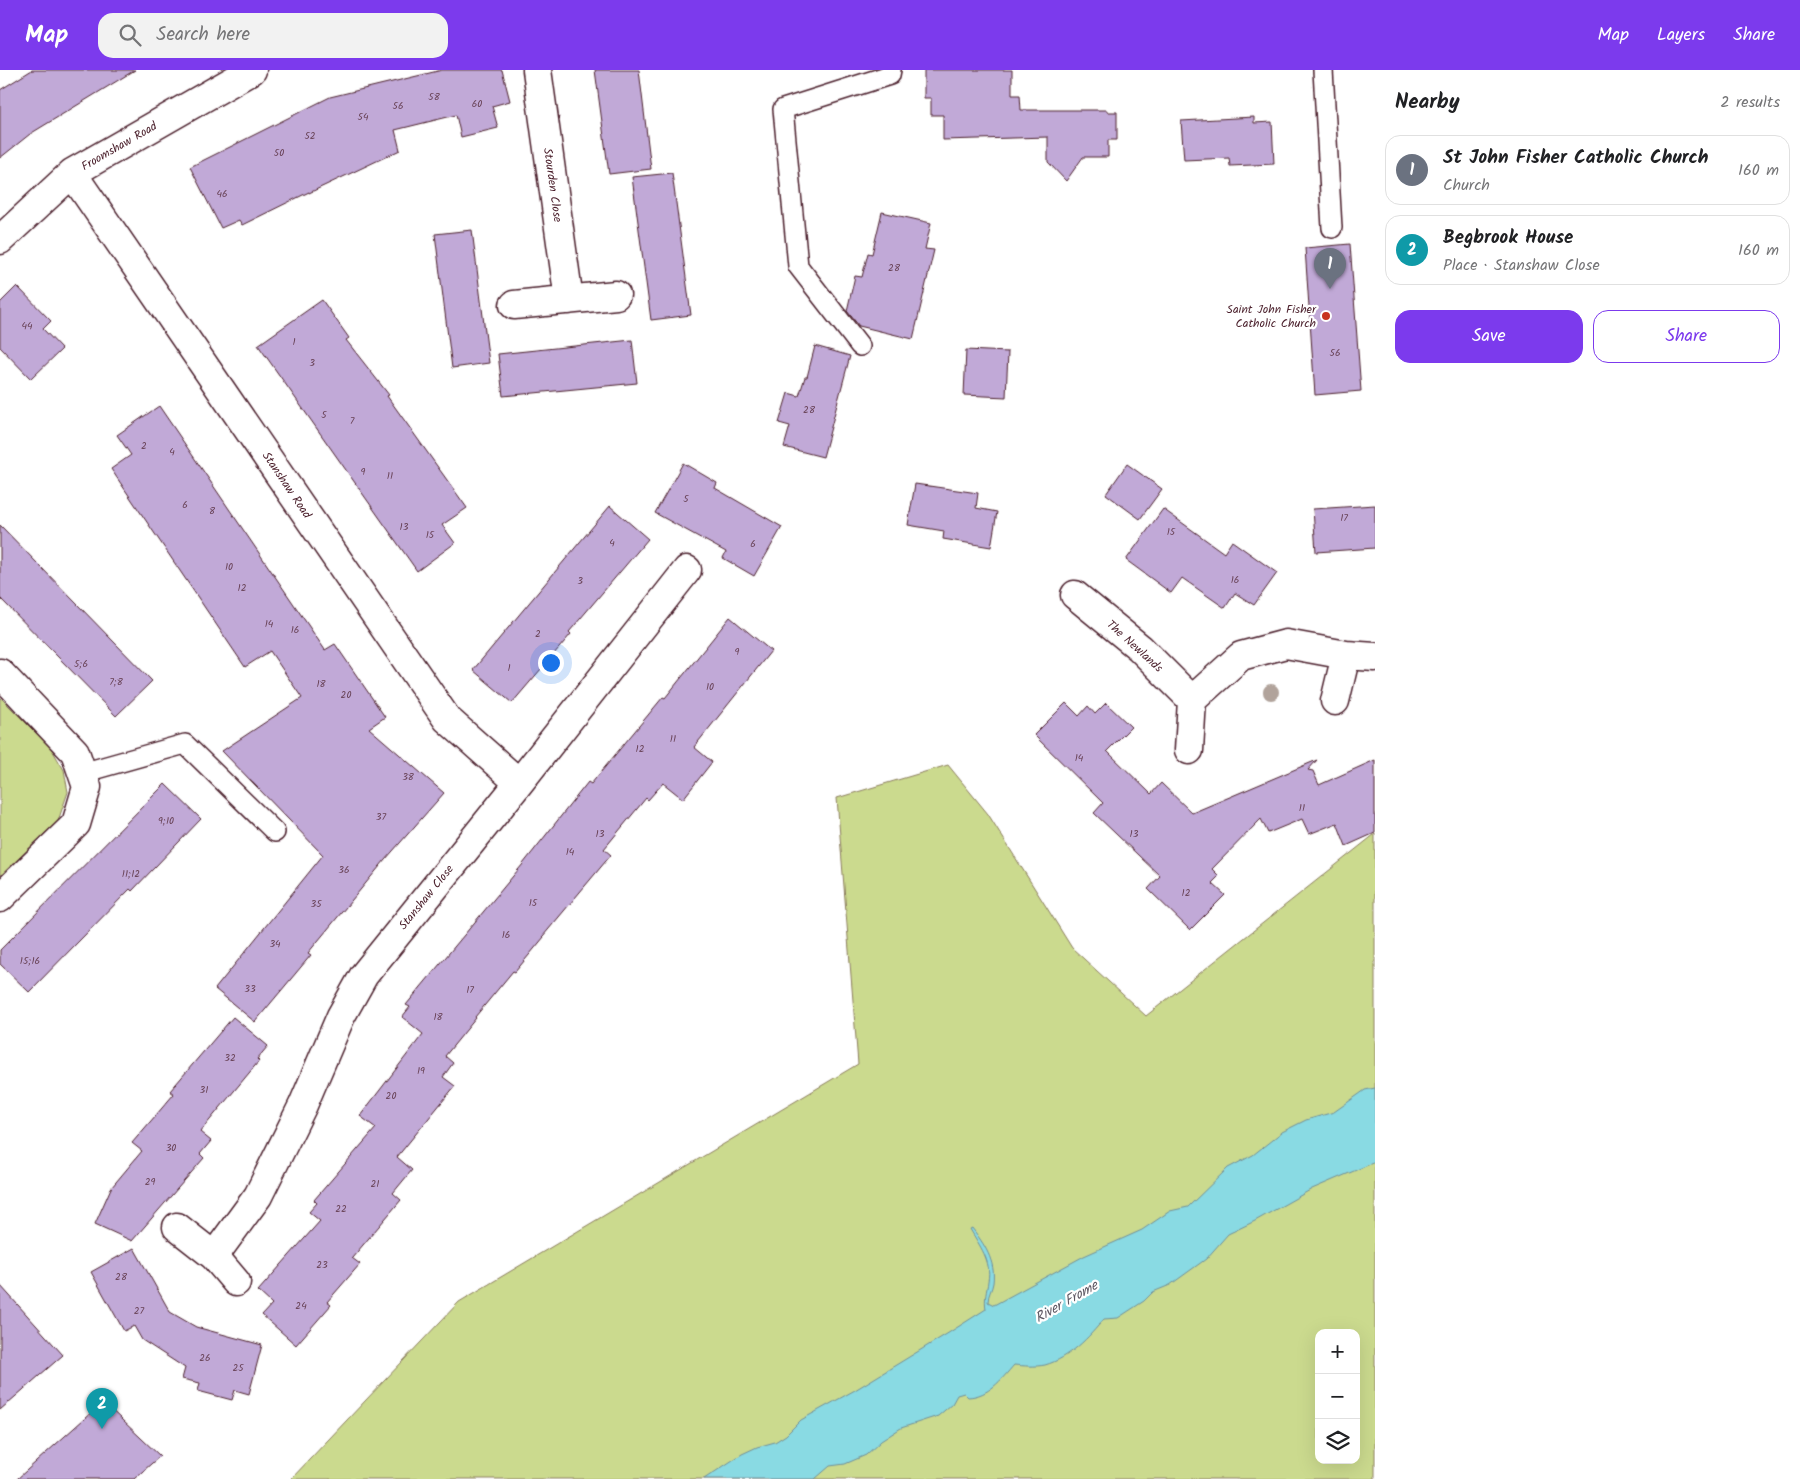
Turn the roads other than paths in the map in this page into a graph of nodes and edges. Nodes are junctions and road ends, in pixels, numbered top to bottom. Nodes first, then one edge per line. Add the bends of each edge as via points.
1 (252, 70) edge
2 (538, 70) edge
3 (891, 70) edge
4 (1323, 70) edge
5 (72, 172) junction
6 (1332, 228) dead end
7 (0, 240) edge
8 (616, 295) dead end
9 (569, 300) junction
10 (514, 305) dead end
11 (860, 346) dead end
12 (687, 570) dead end
13 (1075, 595) dead end
14 (1346, 655) junction
15 (1375, 657) edge
16 (0, 673) edge
17 (1192, 700) junction
18 (1335, 701) dead end
19 (1189, 750) dead end
20 (82, 773) junction
21 (519, 782) junction
22 (275, 832) dead end
23 (0, 898) edge
24 (177, 1228) dead end
25 (214, 1256) junction
26 (236, 1282) dead end

1 - 5 street, Froomshaw Road
2 - 9 street, Stourden Close
3 - 11 lane via 890,75 783,109 798,266
4 - 6 lane
5 - 7 street, Froomshaw Road
5 - 21 street, Stanshaw Road via 447,719
8 - 9 street
9 - 10 street
12 - 21 street, Stanshaw Close
13 - 17 street, The Newlands via 1140,648
14 - 15 street
14 - 17 street via 1286,644 1241,656
14 - 18 street
16 - 20 street via 75,752
17 - 19 street
20 - 22 lane via 185,744
20 - 23 street via 87,788 76,824
21 - 25 street, Stanshaw Close via 364,975 341,1016 303,1105 258,1196
24 - 25 street
25 - 26 street

